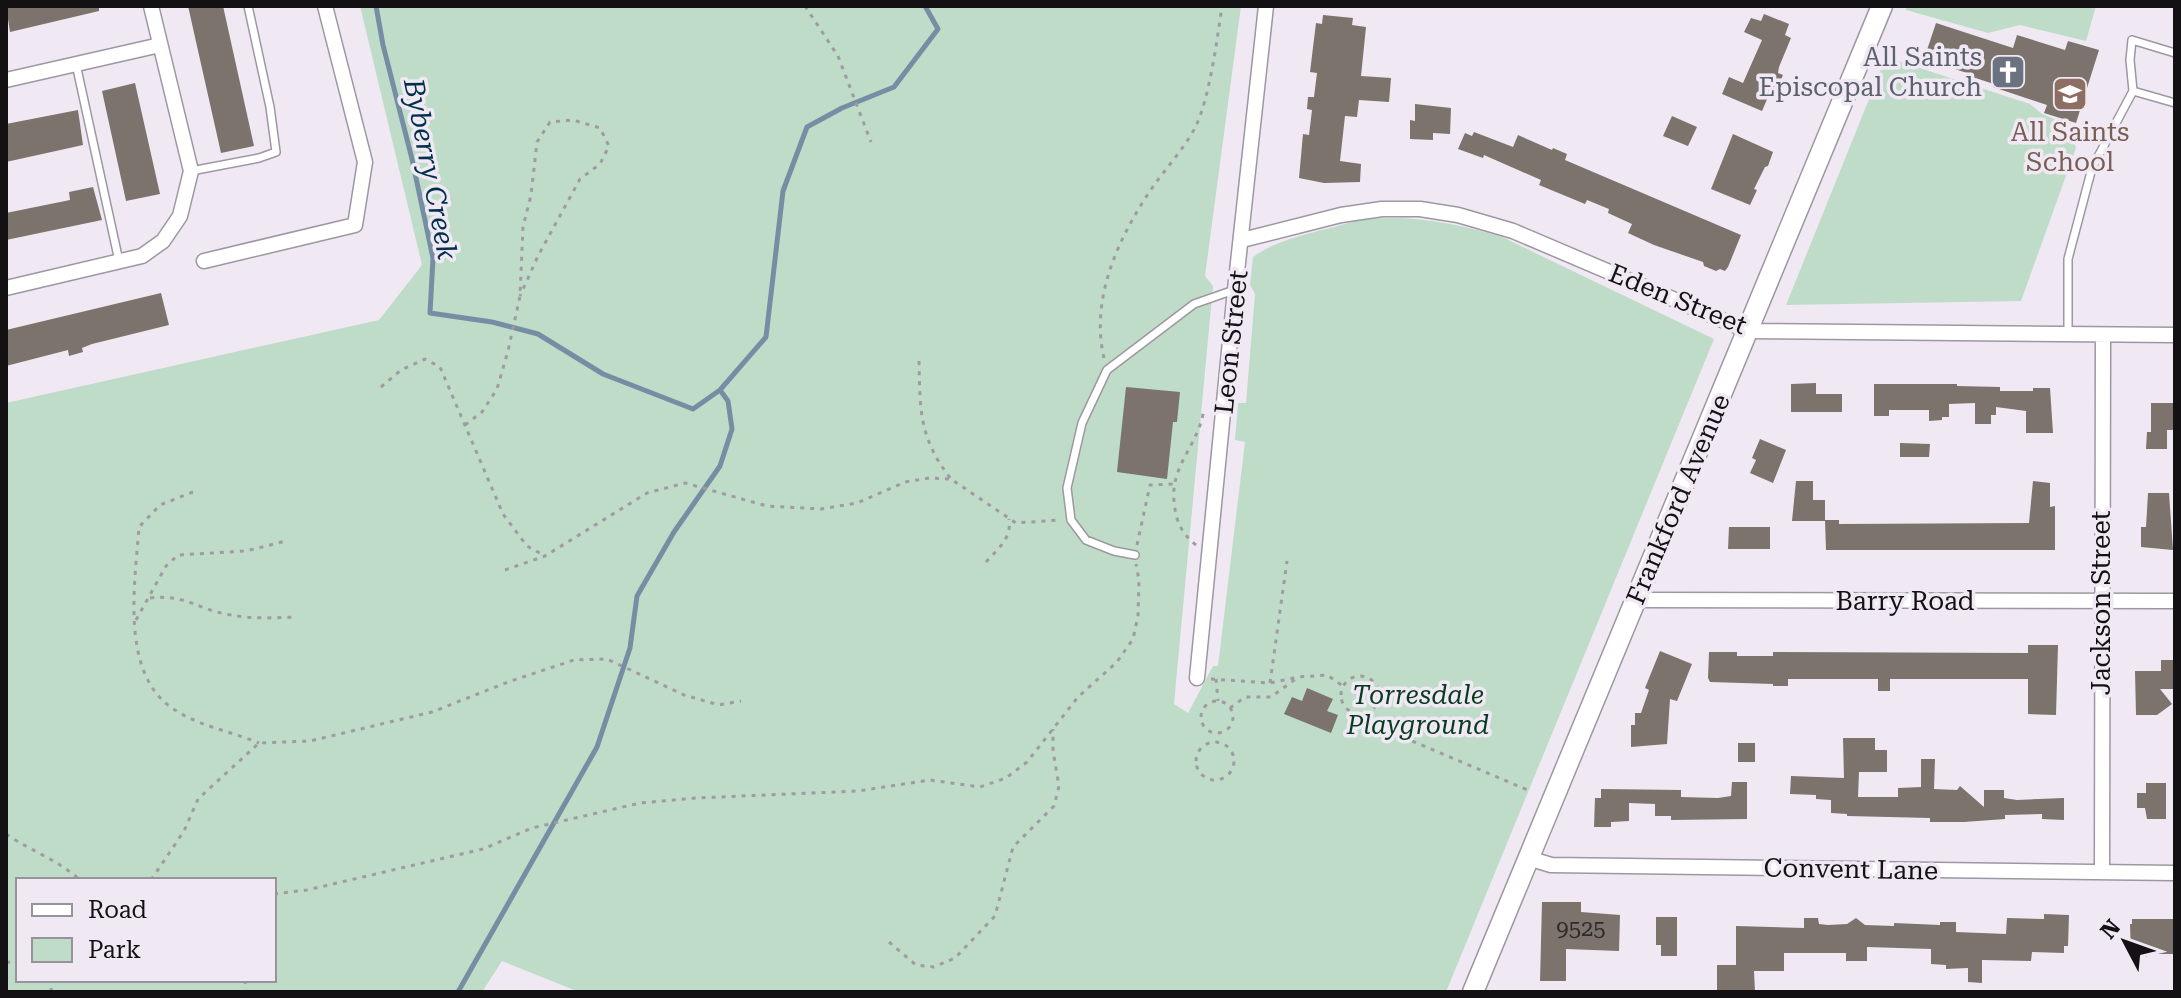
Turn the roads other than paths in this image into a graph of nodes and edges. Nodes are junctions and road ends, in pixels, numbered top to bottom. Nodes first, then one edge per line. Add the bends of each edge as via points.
1 (151, 6) edge
2 (248, 6) edge
3 (325, 6) edge
4 (1266, 6) edge
5 (1876, 8) edge
6 (160, 45) junction
7 (2175, 53) edge
8 (76, 64) junction
9 (6, 80) edge
10 (2133, 91) junction
11 (2175, 103) edge
12 (191, 171) junction
13 (1242, 240) junction
14 (204, 261) dead end
15 (120, 263) junction
16 (6, 288) edge
17 (1235, 290) junction
18 (1748, 331) junction
19 (2068, 334) junction
20 (2103, 335) junction
21 (2175, 335) edge
22 (1135, 555) road end
23 (1635, 600) junction
24 (2101, 601) junction
25 (2175, 601) edge
26 (1197, 678) road end
27 (1528, 858) junction
28 (2102, 871) junction
29 (2175, 873) edge
30 (1473, 992) edge

1 - 6 street
2 - 12 lane via 276,152
3 - 14 street via 365,162 355,225
4 - 13 street, Leon Street
5 - 18 main road, Frankford Avenue
6 - 8 street
6 - 12 street
7 - 10 lane via 2132,40
8 - 9 street
8 - 15 lane
10 - 11 lane
10 - 19 lane via 2092,168 2068,259
12 - 15 street via 182,210 163,241
13 - 17 street, Leon Street
13 - 18 street, Eden Street via 1382,209 1458,215 1513,231
15 - 16 street
17 - 22 lane via 1194,304 1107,370 1082,423 1067,488 1071,520 1086,540
17 - 26 street, Leon Street
18 - 19 street, Eden Street
18 - 23 main road, Frankford Avenue
19 - 20 street, Eden Street
20 - 21 street, Eden Street
20 - 24 street, Jackson Street
23 - 24 street, Barry Road
23 - 27 main road, Frankford Avenue
24 - 25 street, Barry Road
24 - 28 street, Jackson Street
27 - 28 street, Convent Lane via 1551,865
27 - 30 main road, Frankford Avenue
28 - 29 street, Convent Lane

